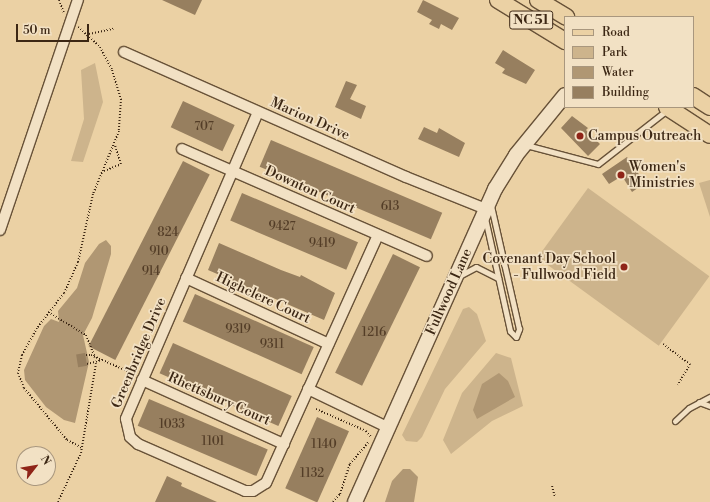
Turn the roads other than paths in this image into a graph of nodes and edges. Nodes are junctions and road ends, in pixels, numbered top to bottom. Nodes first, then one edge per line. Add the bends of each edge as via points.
1 (78, 0) edge
2 (498, 0) edge
3 (538, 0) edge
4 (564, 16) edge
5 (564, 40) edge
6 (124, 52) dead end
7 (564, 95) edge
8 (694, 97) edge
9 (710, 106) edge
10 (668, 108) edge
11 (258, 112) junction
12 (710, 135) edge
13 (524, 144) junction
14 (182, 149) dead end
15 (233, 172) junction
16 (486, 208) junction
17 (0, 230) edge
18 (378, 235) junction
19 (427, 256) dead end
20 (186, 278) junction
21 (498, 278) junction
22 (454, 282) junction
23 (329, 344) junction
24 (139, 377) junction
25 (308, 389) junction
26 (710, 397) edge
27 (698, 402) junction
28 (710, 406) edge
29 (675, 421) dead end
30 (388, 428) junction
31 (284, 444) junction
32 (355, 502) edge

1 - 17 street
2 - 5 main road, NC 51
3 - 4 main road, NC 51
6 - 11 street, Marion Drive
7 - 13 street, Fullwood Lane
8 - 9 main road
10 - 12 main road
10 - 13 lane via 598,164
11 - 15 street, Greenbridge Drive
11 - 16 street, Marion Drive via 413,180
13 - 16 street, Fullwood Lane
14 - 15 street, Downton Court
15 - 18 street, Downton Court
15 - 20 street, Greenbridge Drive
16 - 21 lane
16 - 21 lane via 519,329 516,337 510,331
16 - 22 street, Fullwood Lane
18 - 19 street, Downton Court
18 - 23 street, Greenbridge Drive
20 - 23 street, Highclere Court
20 - 24 street, Greenbridge Drive
21 - 22 lane via 476,267
22 - 30 street, Fullwood Lane
23 - 25 street, Greenbridge Drive
24 - 31 street, Rhettsbury Court
24 - 31 street, Greenbridge Drive via 126,419 126,429 138,444 245,491 253,491 266,483
25 - 30 street
25 - 31 street, Greenbridge Drive
26 - 27 lane
27 - 28 lane
27 - 29 lane
30 - 32 street, Fullwood Lane

